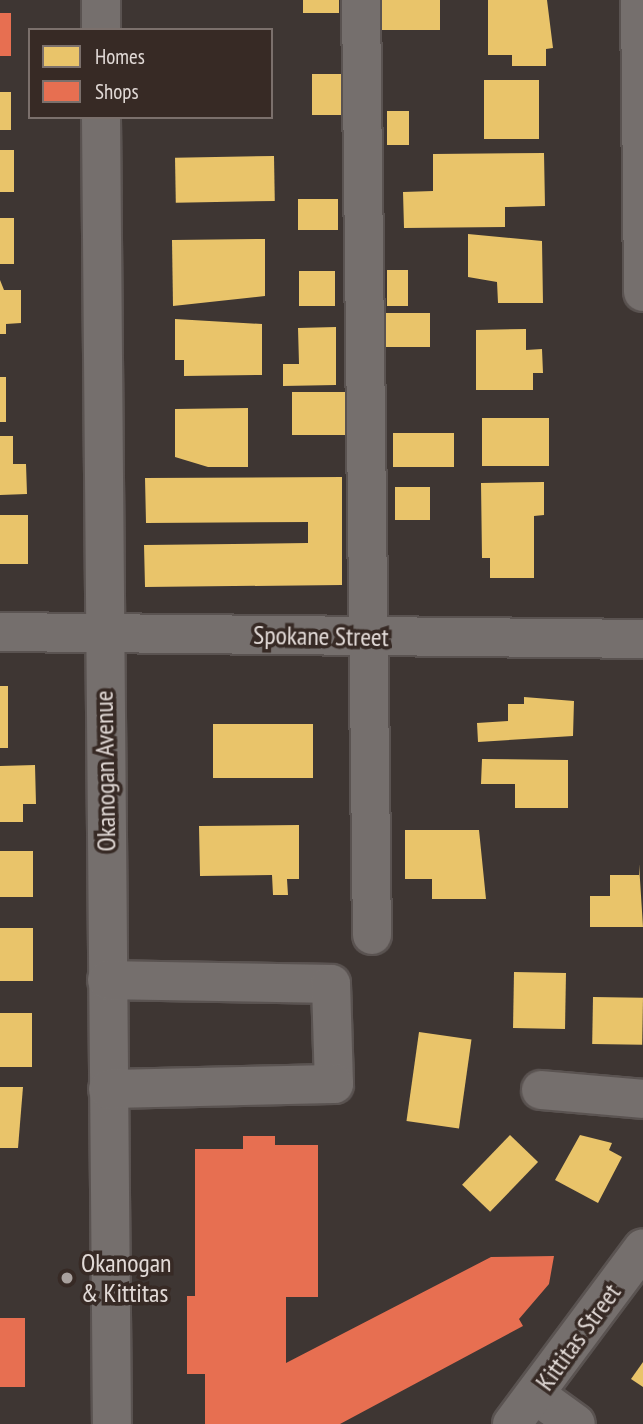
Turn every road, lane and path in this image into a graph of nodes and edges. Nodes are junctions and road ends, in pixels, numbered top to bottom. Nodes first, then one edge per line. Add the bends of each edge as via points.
1 (101, 0) edge
2 (361, 0) edge
3 (640, 0) edge
4 (101, 28) edge
5 (102, 119) edge
6 (643, 292) edge
7 (0, 632) edge
8 (104, 634) junction
9 (368, 636) junction
10 (643, 639) edge
11 (372, 935) dead end
12 (107, 980) junction
13 (108, 1089) junction
14 (541, 1090) dead end
15 (643, 1099) edge
16 (643, 1248) edge
17 (536, 1395) junction
18 (112, 1424) edge
19 (512, 1424) edge
20 (576, 1424) edge

1 - 4 street
2 - 9 street
3 - 6 street
5 - 8 street, Okanogan Avenue
7 - 8 street, Spokane Street
8 - 9 street, Spokane Street
8 - 12 street, Okanogan Avenue
9 - 10 street, Spokane Street
9 - 11 street
12 - 13 street, Okanogan Avenue
12 - 13 street via 331,984 334,1084
13 - 18 street, Okanogan Avenue
14 - 15 street
16 - 17 street, Kittitas Street
17 - 19 street, Kittitas Street
17 - 20 street

